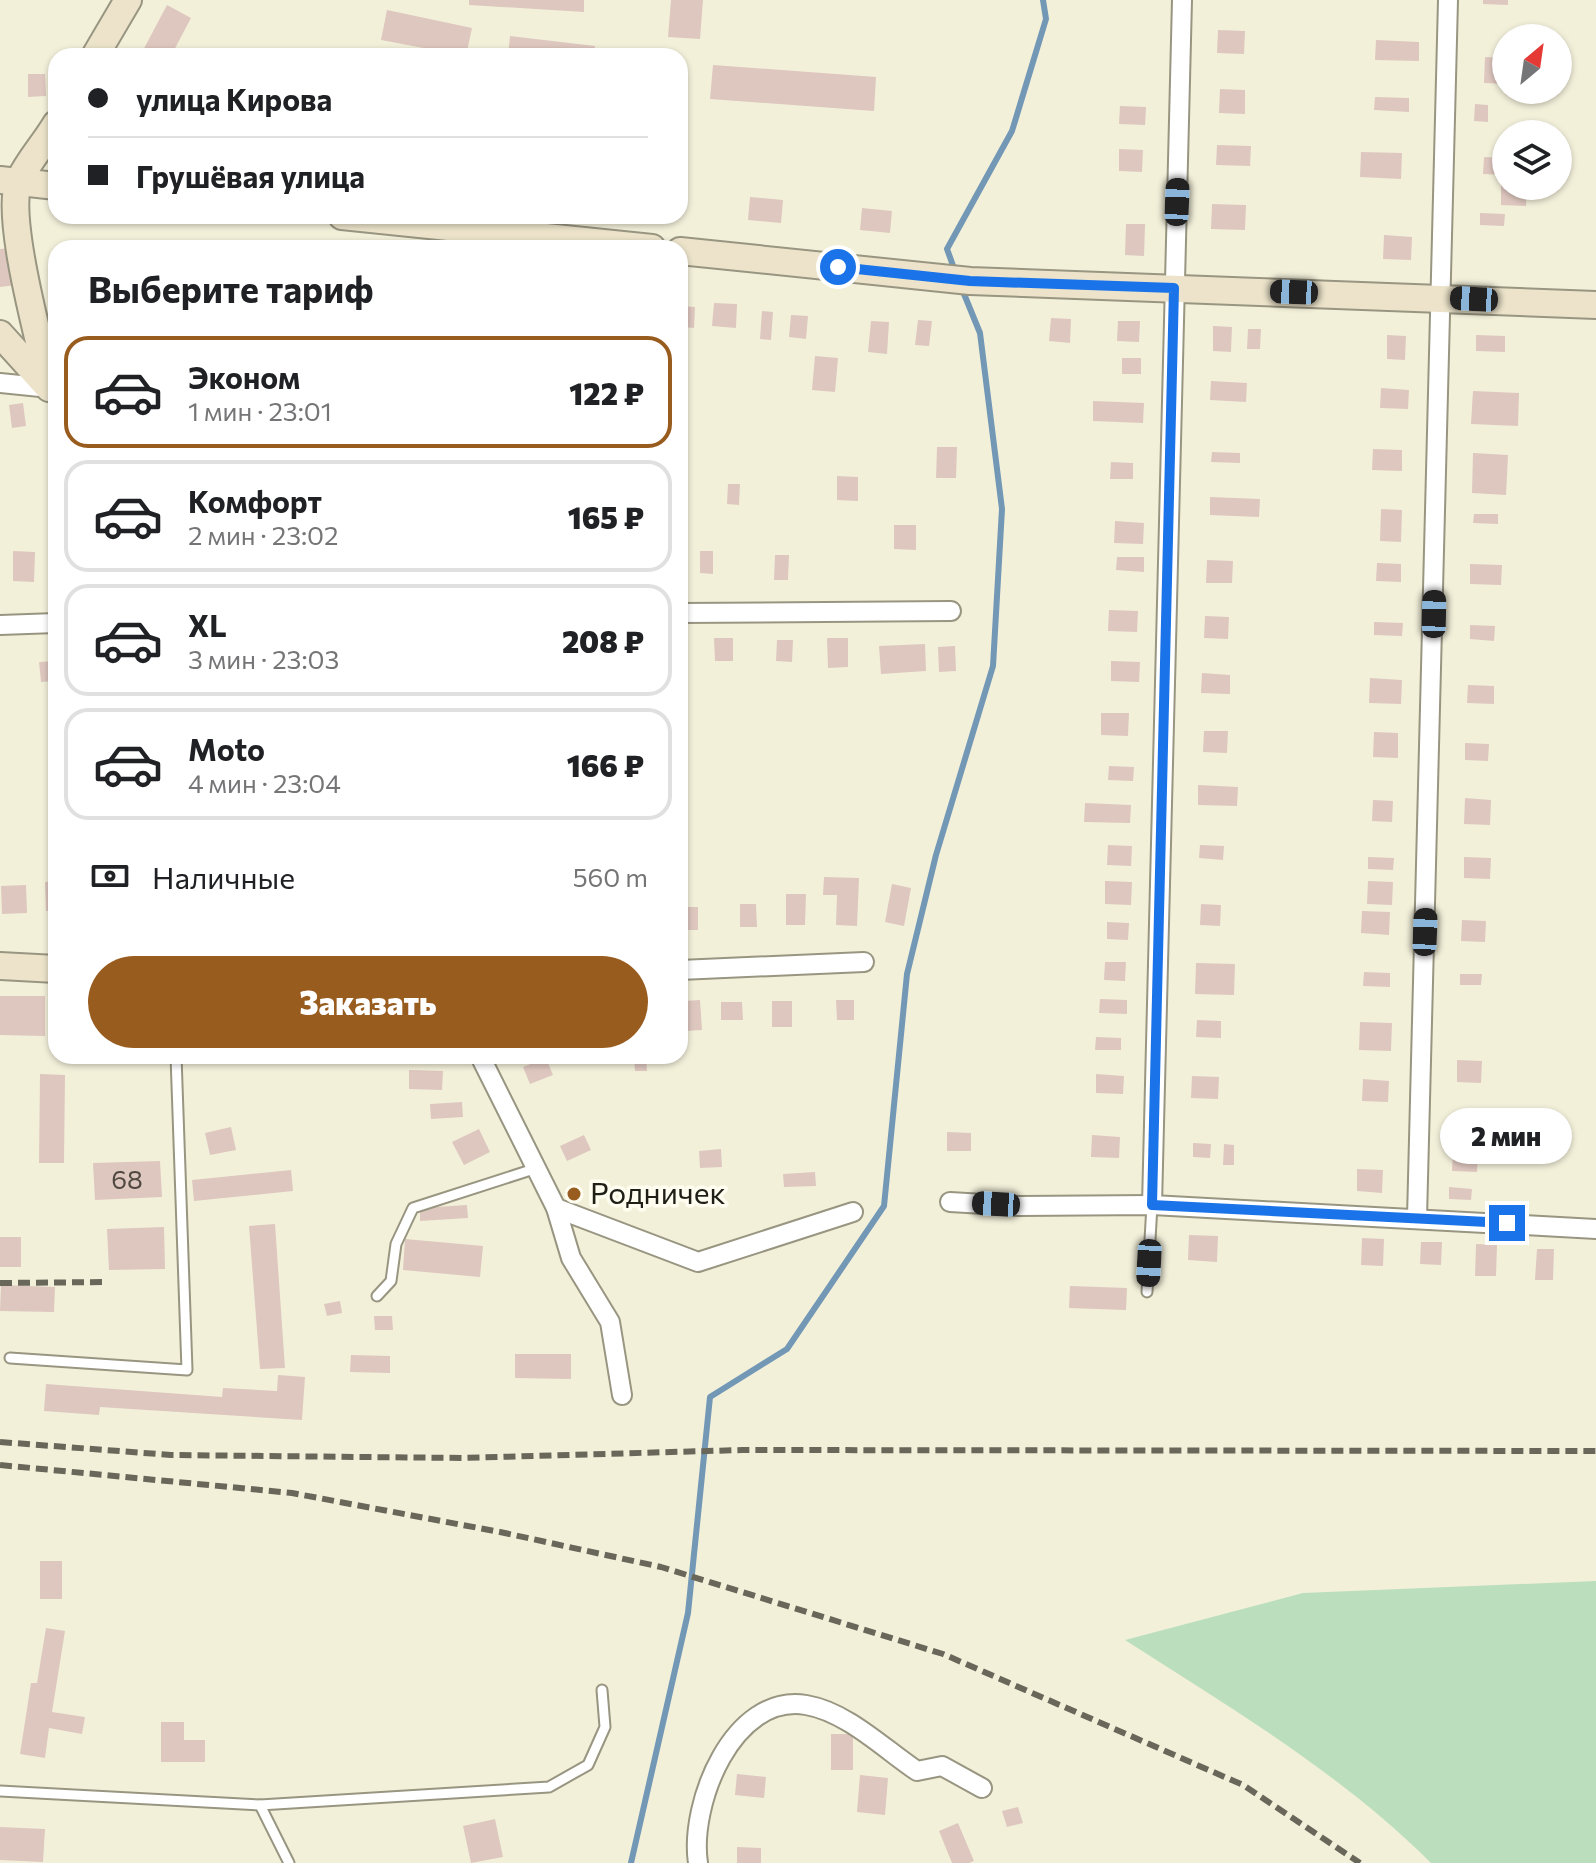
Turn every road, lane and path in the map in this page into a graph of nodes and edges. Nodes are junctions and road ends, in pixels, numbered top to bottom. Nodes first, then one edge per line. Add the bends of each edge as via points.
1 (128, 0) edge
2 (1182, 0) edge
3 (1448, 0) edge
4 (100, 48) edge
5 (48, 134) edge
6 (9, 181) edge
7 (48, 185) edge
8 (420, 224) edge
9 (574, 240) edge
10 (688, 252) edge
11 (1174, 288) junction
12 (1443, 297) junction
13 (1596, 305) edge
14 (0, 334) edge
15 (48, 372) edge
16 (0, 383) edge
17 (48, 387) edge
18 (48, 391) edge
19 (951, 611) dead end
20 (688, 613) edge
21 (48, 623) edge
22 (0, 625) edge
23 (864, 962) dead end
24 (0, 966) edge
25 (48, 969) edge
26 (688, 970) edge
27 (176, 1064) edge
28 (484, 1064) edge
29 (537, 1168) junction
30 (950, 1202) dead end
31 (1152, 1205) junction
32 (556, 1208) junction
33 (853, 1212) dead end
34 (1417, 1218) junction
35 (1596, 1229) edge
36 (1147, 1292) dead end
37 (377, 1296) dead end
38 (10, 1358) dead end
39 (622, 1395) dead end
40 (602, 1690) dead end
41 (982, 1788) dead end
42 (0, 1791) edge
43 (260, 1805) junction
44 (289, 1863) edge
45 (698, 1863) edge

1 - 4 street
2 - 11 street
3 - 12 street
5 - 6 street
6 - 7 street
6 - 15 street via 13,235
8 - 9 street
10 - 11 street via 970,281
11 - 12 street
11 - 31 street
12 - 13 street
12 - 34 street
14 - 17 street
16 - 18 street
19 - 20 street
21 - 22 street
23 - 26 street
24 - 25 street
27 - 38 lane via 187,1370
28 - 29 street
29 - 32 street
29 - 37 lane via 413,1208 396,1244 391,1281
30 - 31 street
31 - 34 street
31 - 36 lane
32 - 33 street via 698,1262
32 - 39 street via 571,1258 610,1322
34 - 35 street
40 - 43 lane via 605,1727 588,1765 549,1787
41 - 45 street via 942,1766 917,1771 840,1717 807,1705 780,1704 744,1728 706,1786 696,1827
42 - 43 lane
43 - 44 lane

